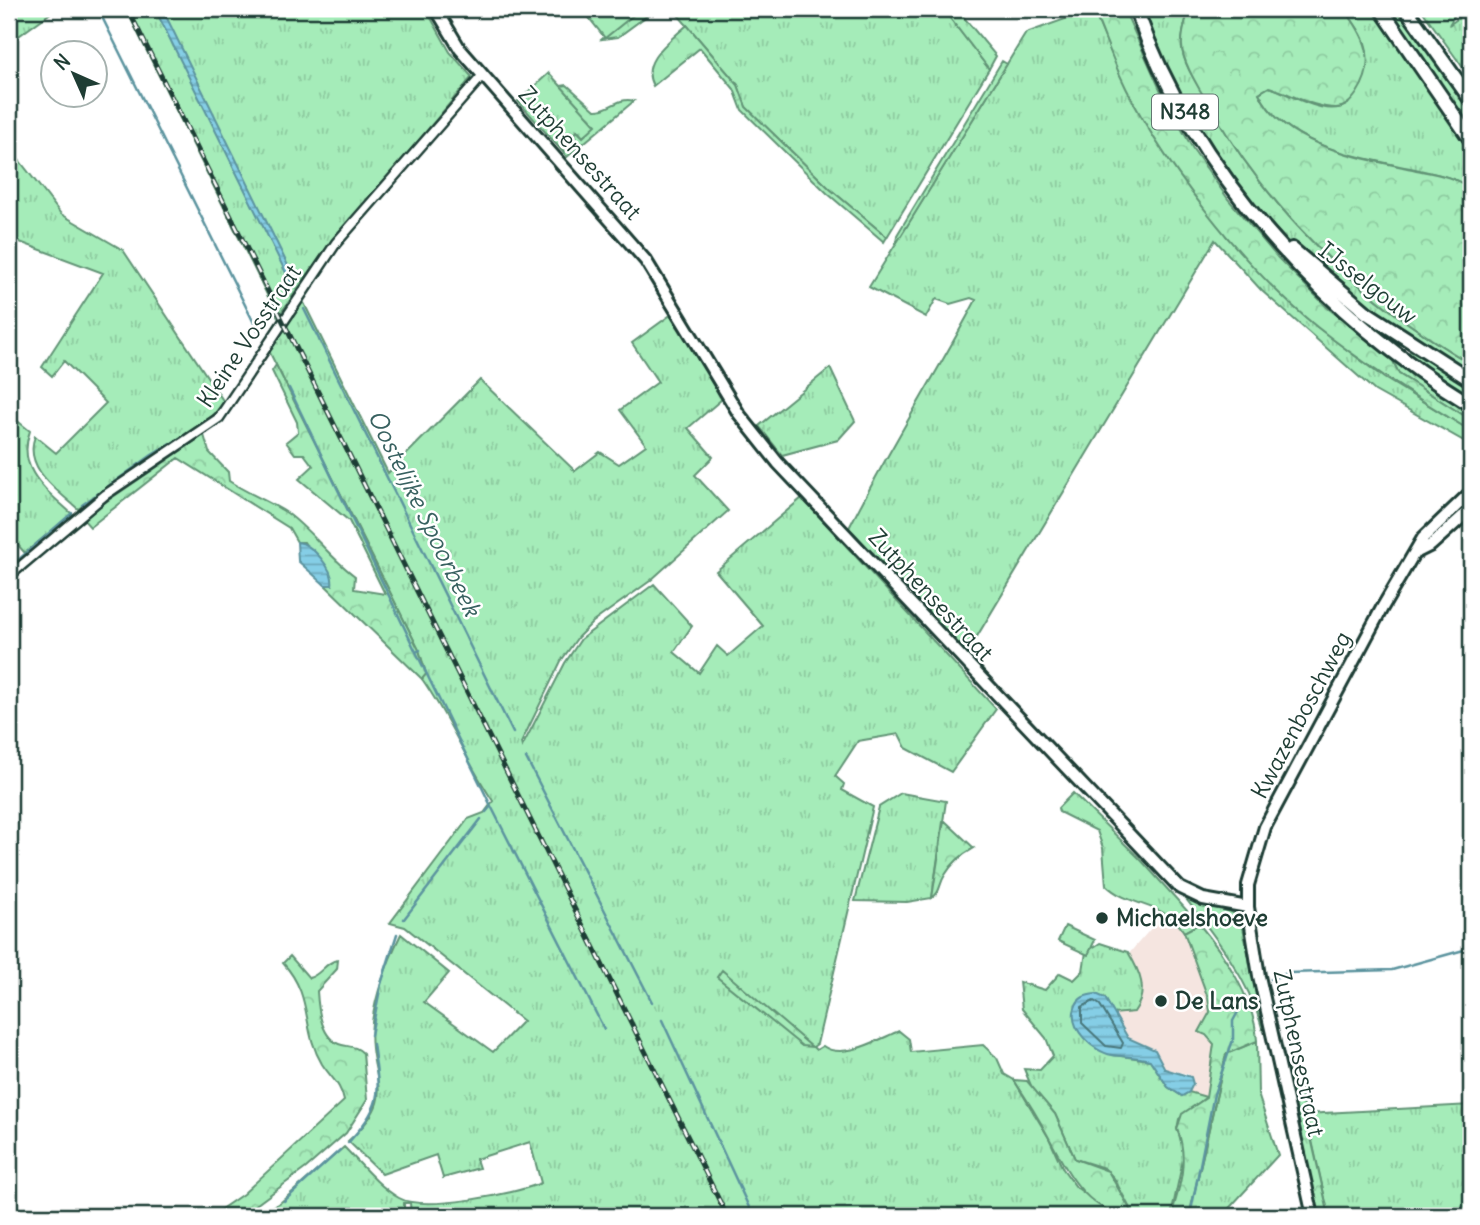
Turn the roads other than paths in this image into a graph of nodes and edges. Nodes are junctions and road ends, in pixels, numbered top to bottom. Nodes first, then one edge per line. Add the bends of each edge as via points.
1 (436, 9) edge
2 (1136, 9) edge
3 (1381, 9) edge
4 (1406, 9) edge
5 (482, 75) junction
6 (1471, 100) edge
7 (1471, 140) edge
8 (1249, 207) junction
9 (1471, 380) edge
10 (1455, 393) junction
11 (1471, 399) edge
12 (1471, 405) edge
13 (1471, 492) edge
14 (1471, 509) edge
15 (1417, 552) junction
16 (9, 576) edge
17 (1248, 907) junction
18 (1313, 1216) edge

1 - 5 street, Zutphensestraat
2 - 8 main road, IJsselgouw / N348 via 1186,114
3 - 7 main road
4 - 6 main road
5 - 16 street, Kleine Vosstraat via 336,243 219,418 105,495
5 - 17 street, Zutphensestraat via 646,261 739,414 778,463 1180,888 1203,899
8 - 9 main road, IJsselgouw / N348 via 1360,308
8 - 10 main road, IJsselgouw / N348 via 1341,309
10 - 11 main road, IJsselgouw / N348
10 - 12 main road, IJsselgouw / N348
13 - 15 street, Kwazenboschweg via 1423,538
14 - 15 street, Kwazenboschweg
15 - 17 street, Kwazenboschweg via 1391,591 1265,827 1248,885
17 - 18 street, Zutphensestraat

